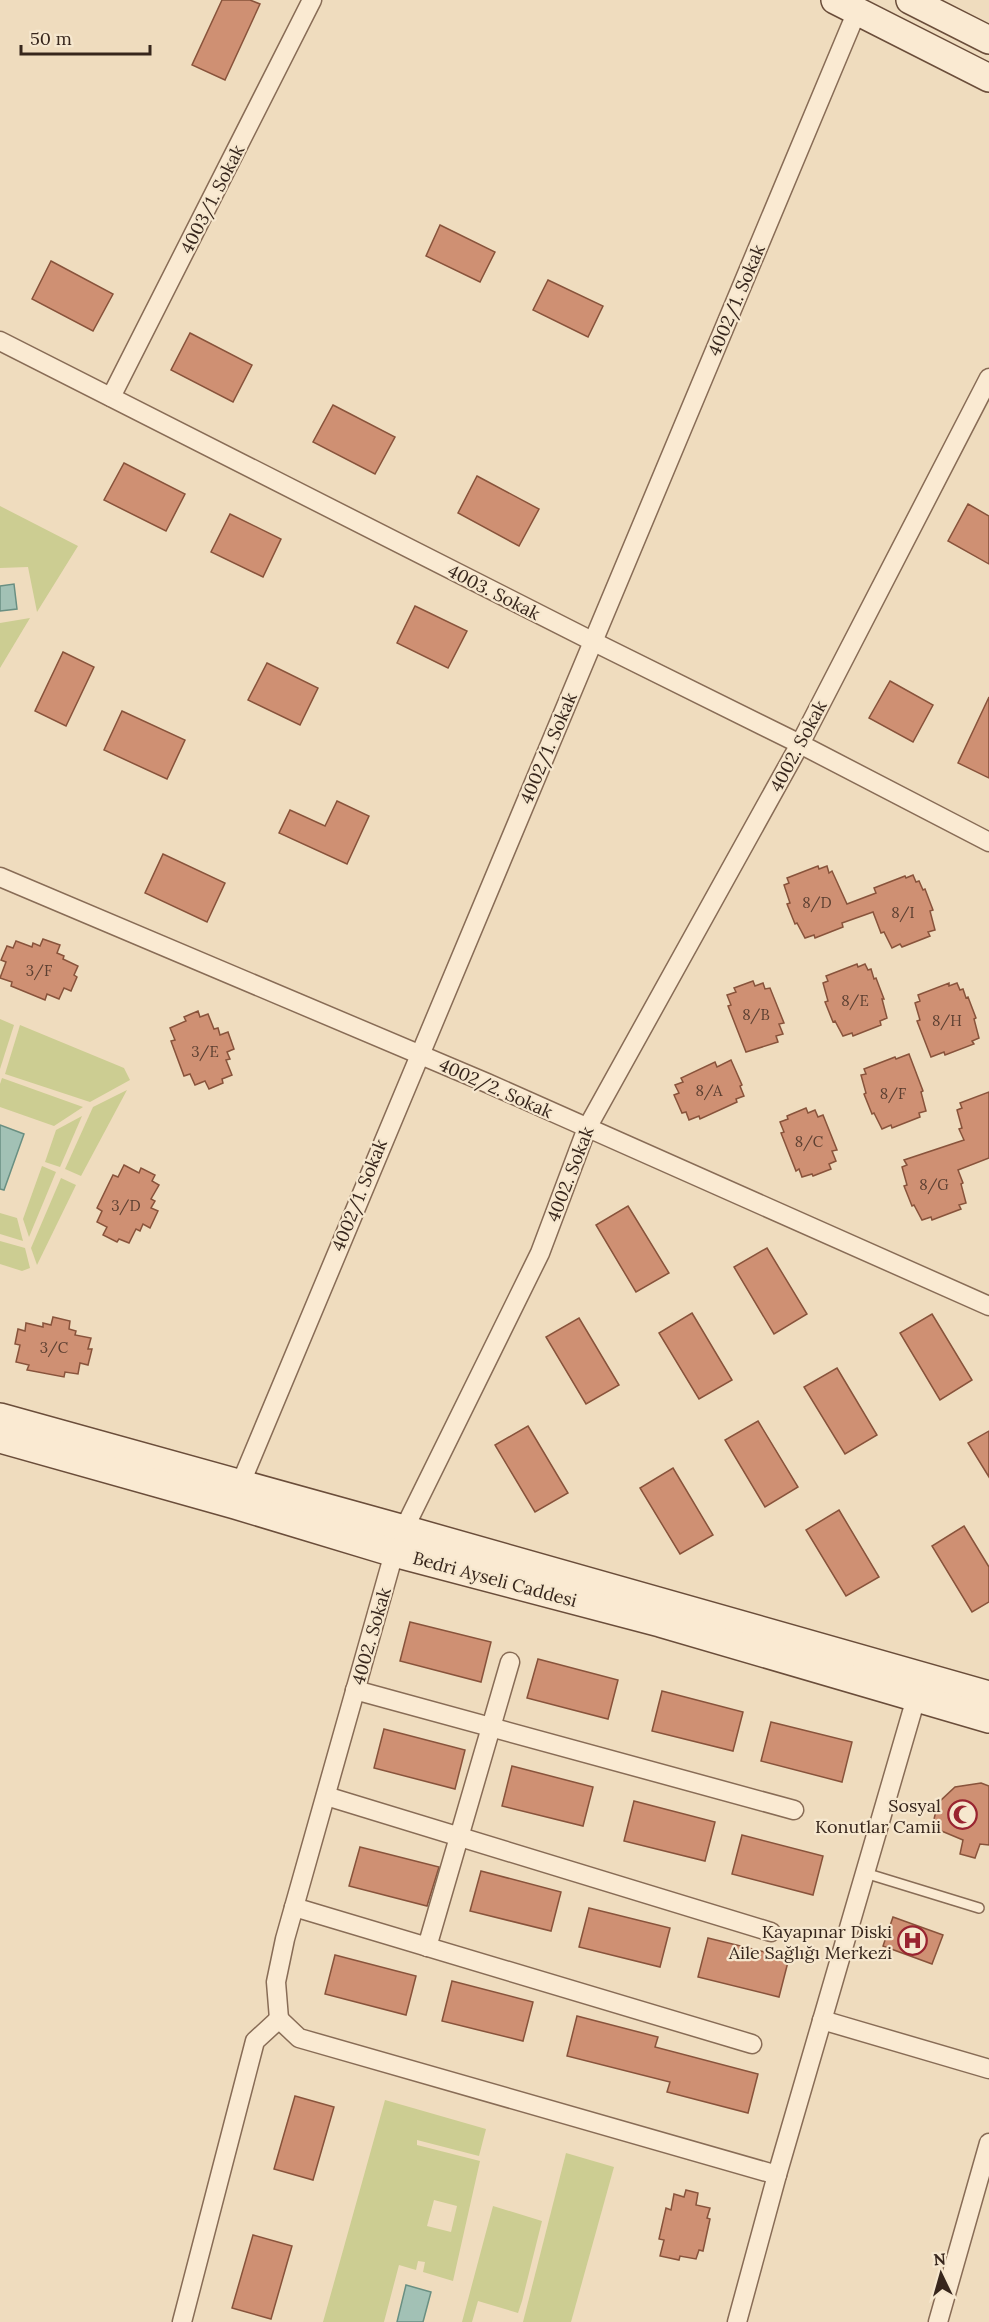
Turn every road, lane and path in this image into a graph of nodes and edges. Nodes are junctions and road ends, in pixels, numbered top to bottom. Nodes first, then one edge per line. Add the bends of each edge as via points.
1 (312, 0) edge
2 (910, 0) edge
3 (846, 5) edge
4 (989, 40) edge
5 (989, 78) edge
6 (0, 341) edge
7 (989, 378) edge
8 (111, 397) junction
9 (594, 642) junction
10 (800, 744) junction
11 (989, 842) edge
12 (0, 877) edge
13 (418, 1053) junction
14 (587, 1128) junction
15 (989, 1306) edge
16 (0, 1417) edge
17 (0, 1439) edge
18 (240, 1485) junction
19 (399, 1541) junction
20 (510, 1662) dead end
21 (356, 1690) junction
22 (989, 1695) edge
23 (916, 1698) junction
24 (989, 1719) edge
25 (491, 1727) junction
26 (326, 1796) junction
27 (794, 1810) dead end
28 (459, 1837) junction
29 (865, 1874) junction
30 (294, 1907) junction
31 (979, 1908) dead end
32 (771, 1932) dead end
33 (427, 1947) junction
34 (279, 2019) junction
35 (822, 2020) junction
36 (752, 2044) dead end
37 (989, 2069) edge
38 (989, 2143) edge
39 (777, 2175) junction
40 (182, 2322) edge
41 (737, 2322) edge
42 (938, 2322) edge

1 - 8 street, 4003/1. Sokak
2 - 4 main road
3 - 5 main road
3 - 9 street, 4002/1. Sokak
6 - 8 street, 4003. Sokak
7 - 10 street, 4002. Sokak
8 - 9 street, 4003. Sokak
9 - 10 street, 4003. Sokak
9 - 13 street, 4002/1. Sokak
10 - 11 street, 4003. Sokak
10 - 14 street, 4002. Sokak
12 - 13 street, 4002/2. Sokak
13 - 14 street, 4002/2. Sokak
13 - 18 street, 4002/1. Sokak
14 - 15 street, 4002/2. Sokak
14 - 19 street, 4002. Sokak via 540,1253
16 - 18 main road, Bedri Ayseli Caddesi
17 - 19 main road, Bedri Ayseli Caddesi via 227,1503
18 - 19 main road, Bedri Ayseli Caddesi
19 - 21 street, 4002. Sokak
19 - 22 main road, Bedri Ayseli Caddesi
19 - 23 main road, Bedri Ayseli Caddesi
20 - 25 street
21 - 25 street
21 - 26 street, 4002. Sokak
23 - 24 main road, Bedri Ayseli Caddesi
23 - 29 street
25 - 27 street
25 - 28 street
26 - 28 street
26 - 30 street, 4002. Sokak
28 - 32 street
28 - 33 street
29 - 31 lane
29 - 35 street
30 - 33 street
30 - 34 street, 4002. Sokak via 276,1982
33 - 36 street
34 - 39 street via 299,2038
34 - 40 street via 255,2041
35 - 37 street
35 - 39 street
38 - 42 street
39 - 41 street

